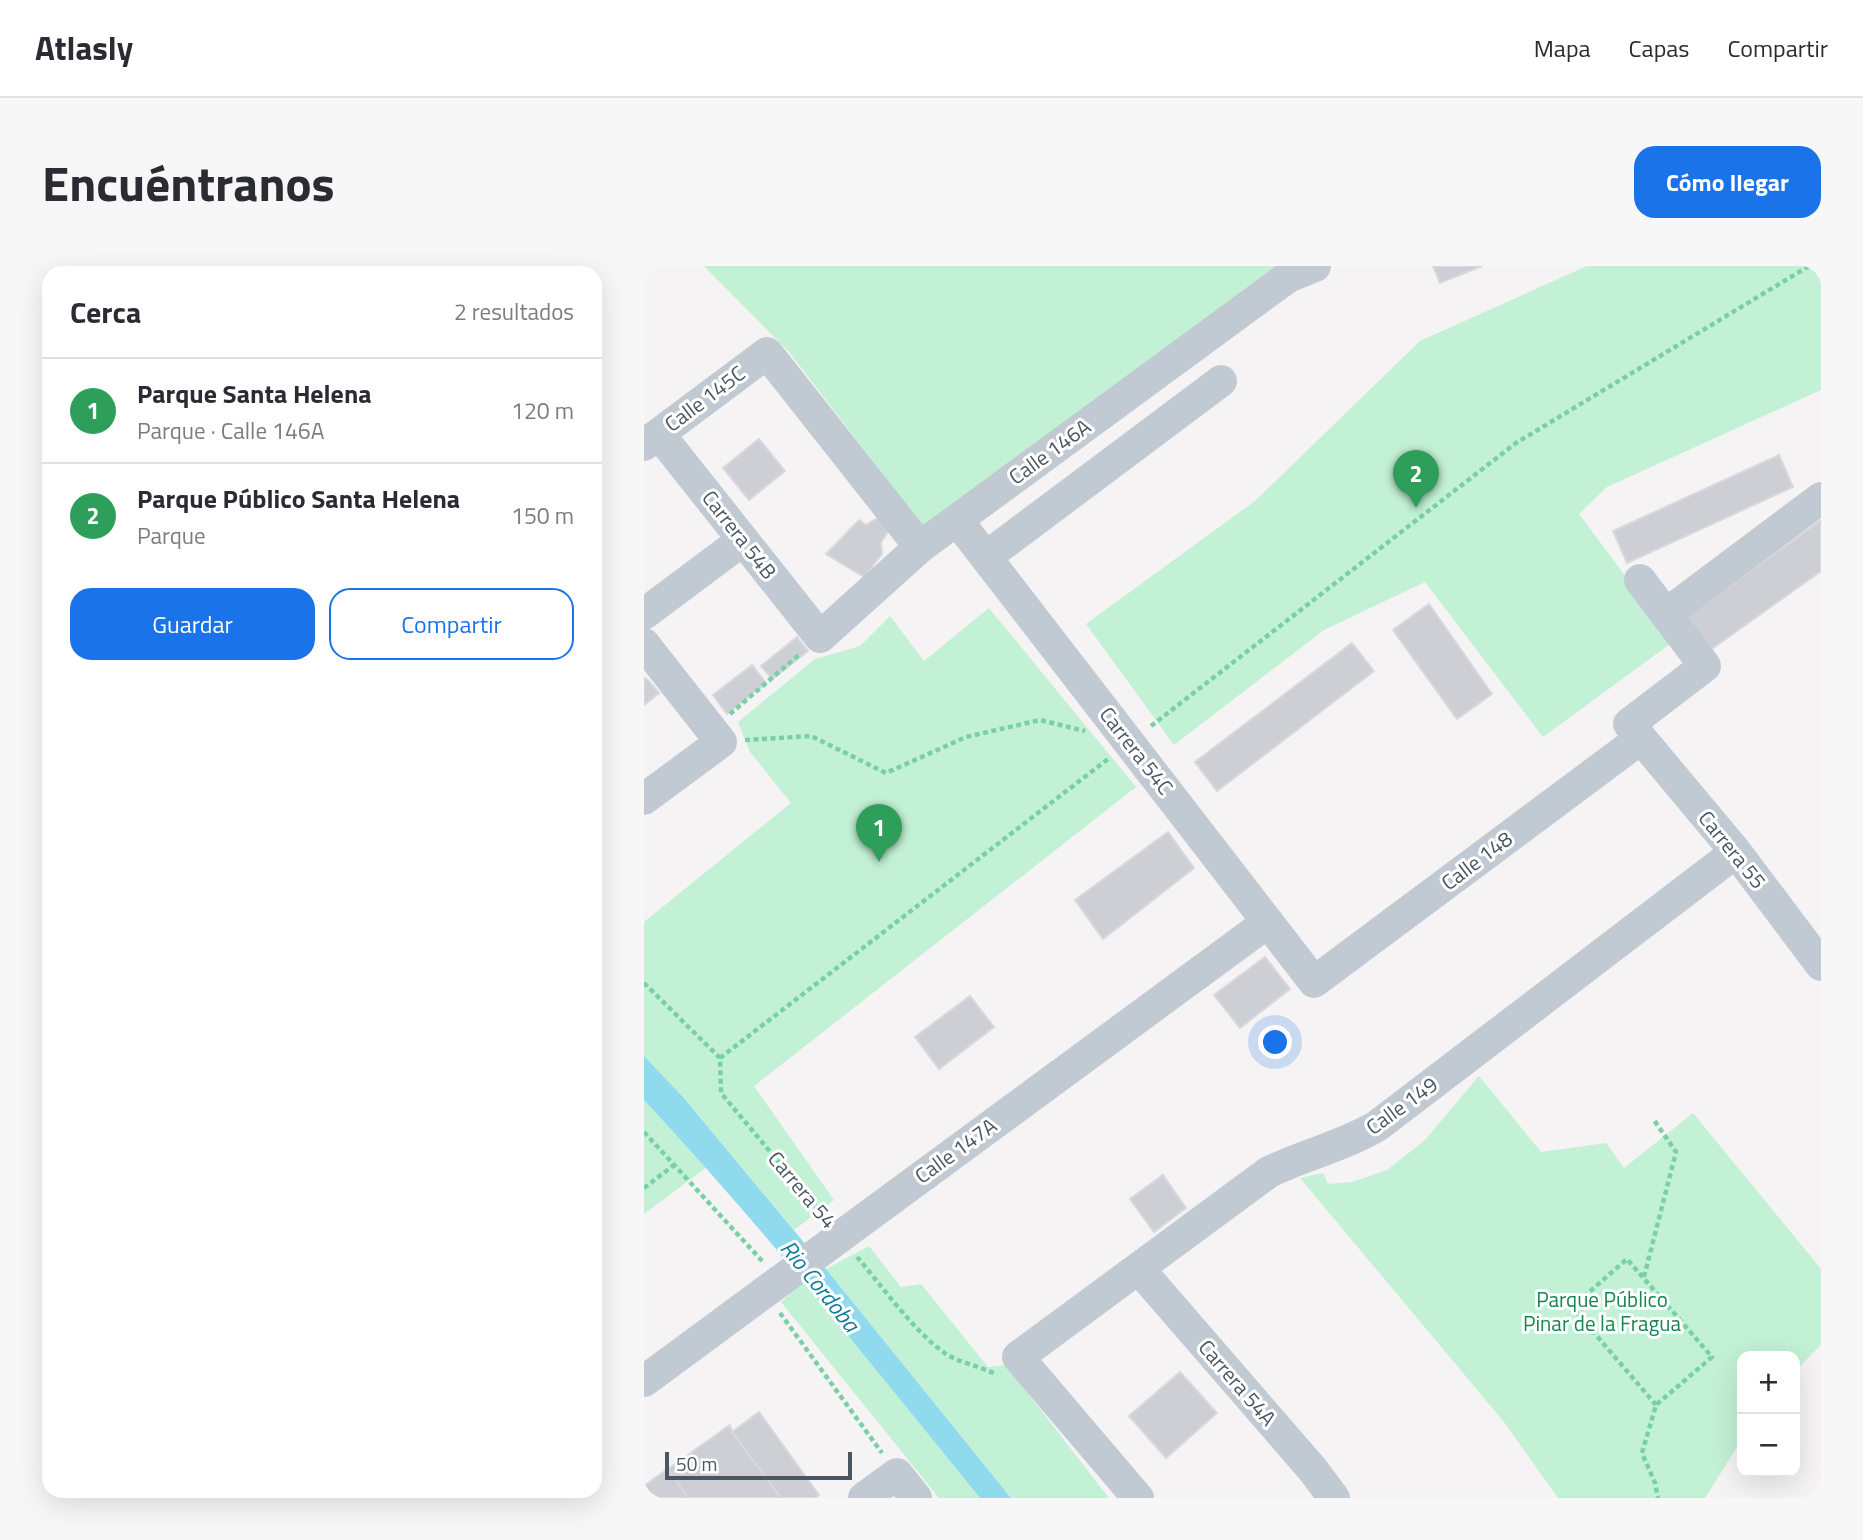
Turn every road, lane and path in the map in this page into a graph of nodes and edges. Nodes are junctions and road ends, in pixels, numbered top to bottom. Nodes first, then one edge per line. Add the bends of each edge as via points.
1 (1809, 266) edge
2 (1301, 272) edge
3 (1221, 381) dead end
4 (651, 439) edge
5 (1821, 498) edge
6 (957, 520) junction
7 (743, 540) junction
8 (920, 547) junction
9 (986, 557) junction
10 (1640, 580) dead end
11 (644, 614) edge
12 (1666, 614) junction
13 (820, 636) junction
14 (644, 644) edge
15 (716, 736) junction
16 (1640, 739) junction
17 (1129, 743) junction
18 (644, 799) edge
19 (1736, 852) junction
20 (1268, 922) junction
21 (1821, 964) edge
22 (1314, 982) joint
23 (644, 983) edge
24 (720, 1058) junction
25 (1654, 1120) dead end
26 (644, 1132) edge
27 (674, 1165) junction
28 (644, 1188) edge
29 (832, 1242) junction
30 (1139, 1269) junction
31 (1644, 1278) junction
32 (778, 1282) junction
33 (1005, 1364) junction
34 (644, 1381) edge
35 (1656, 1405) junction
36 (906, 1486) edge
37 (864, 1498) edge
38 (1138, 1498) edge
39 (1334, 1498) edge
40 (1658, 1498) edge

1 - 17 path via 1516,443
2 - 6 street, Calle 146A
3 - 9 street
4 - 7 street, Carrera 54B
4 - 8 street, Calle 145C via 766,353
5 - 12 street
6 - 8 street, Calle 146A
6 - 9 street, Carrera 54C
7 - 11 street
7 - 13 street, Carrera 54B
8 - 13 street, Calle 146A
9 - 17 street, Carrera 54C
10 - 12 street
12 - 16 street via 1705,666 1629,724
13 - 15 path
14 - 15 street
15 - 17 path via 811,737 886,773 966,737 1041,720
15 - 18 street
16 - 19 street, Carrera 55
16 - 22 street, Calle 148
17 - 20 street, Carrera 54C
17 - 24 path
19 - 21 street, Carrera 55
19 - 30 street, Calle 149 via 1377,1126 1358,1138 1269,1172
20 - 22 street, Carrera 54C
20 - 29 street, Calle 147A
23 - 24 path
24 - 29 path, Carrera 54 via 721,1093
25 - 31 path via 1676,1152
26 - 27 path
27 - 28 path
27 - 32 path
29 - 32 street, Calle 147A
29 - 33 path, Carrera 54 via 925,1338 948,1355 971,1366
30 - 33 street, Calle 149
30 - 39 street, Carrera 54A
31 - 35 path via 1712,1357
31 - 35 path via 1627,1259 1572,1307
32 - 34 street, Calle 147A
32 - 36 path
33 - 38 street
35 - 40 path via 1642,1453
36 - 37 street

